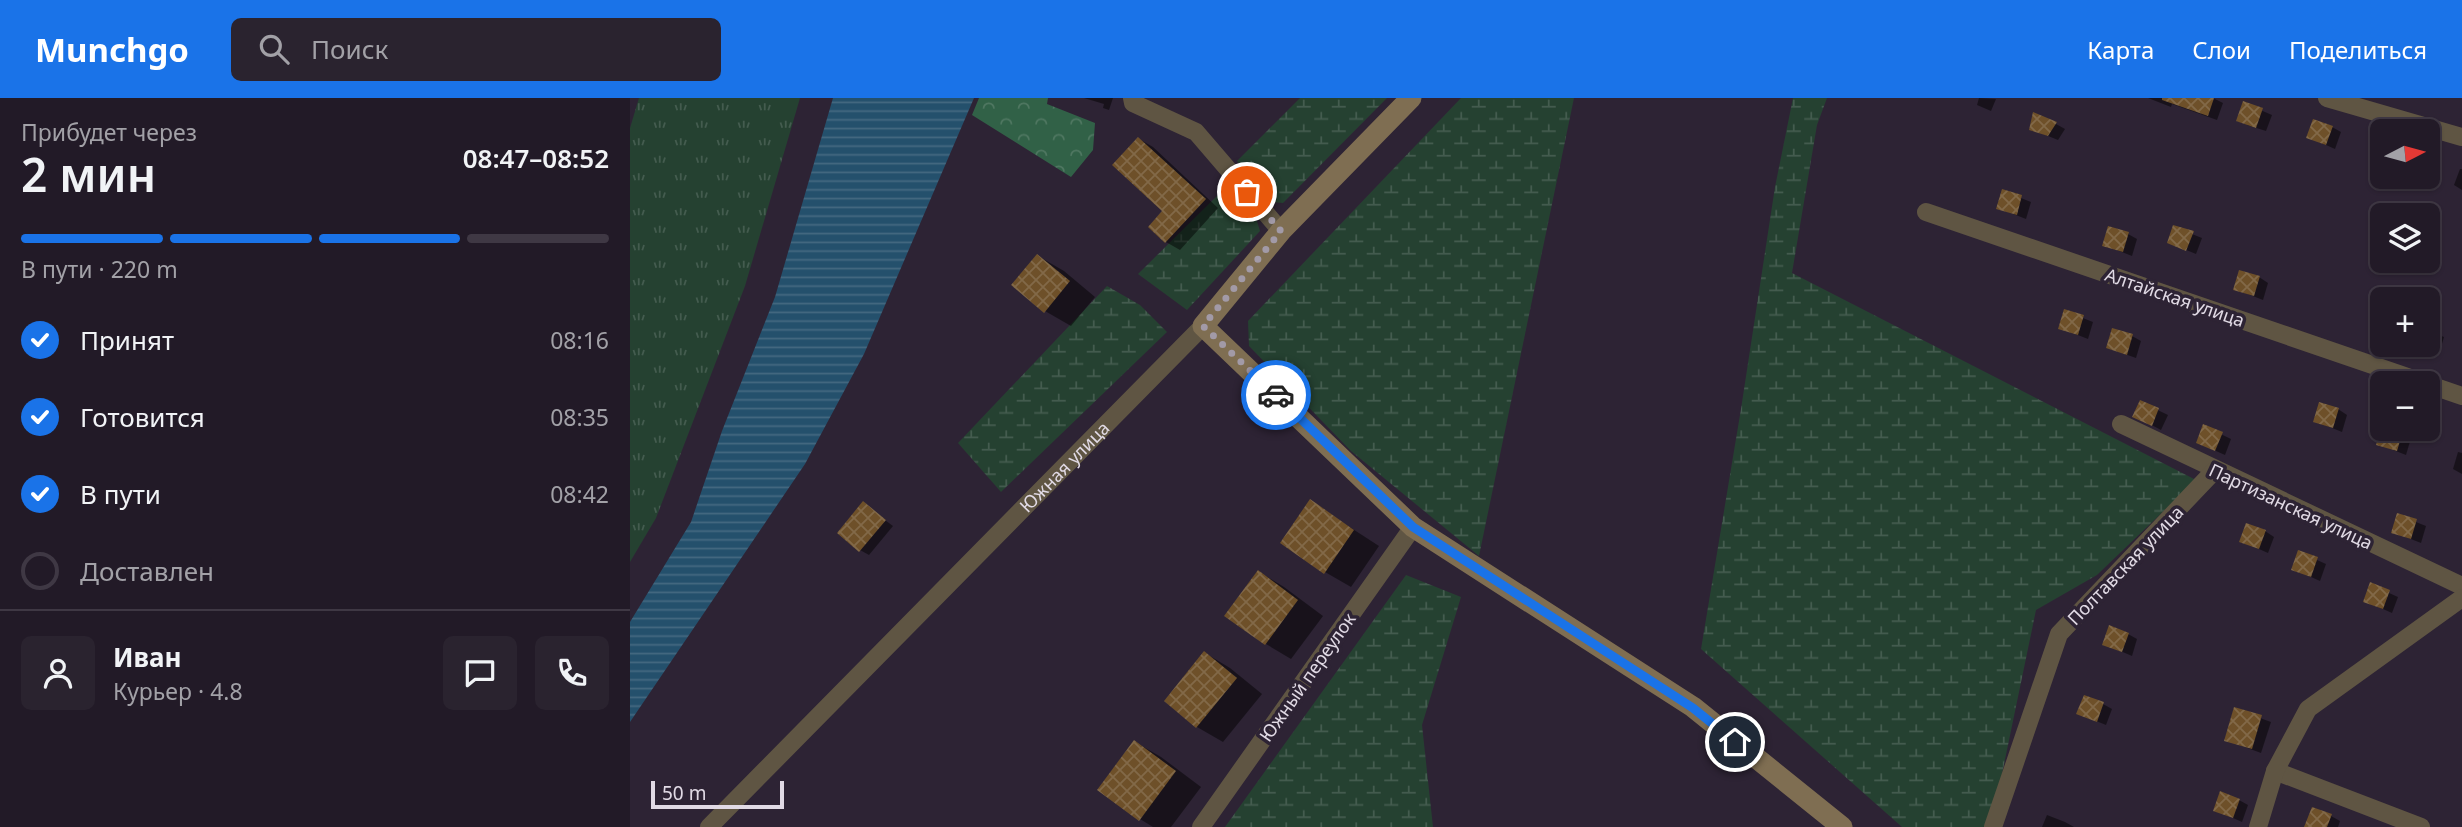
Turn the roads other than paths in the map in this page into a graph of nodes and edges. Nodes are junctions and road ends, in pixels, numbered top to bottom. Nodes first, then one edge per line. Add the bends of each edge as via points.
1 (1132, 98) edge
2 (1411, 98) edge
3 (2327, 98) edge
4 (2377, 105) edge
5 (2462, 137) edge
6 (1926, 212) dead end
7 (1281, 231) junction
8 (1203, 326) junction
9 (2388, 371) edge
10 (2440, 389) edge
11 (2462, 396) edge
12 (2121, 424) dead end
13 (2215, 470) junction
14 (1413, 527) junction
15 (2462, 586) edge
16 (2462, 598) edge
17 (2275, 771) junction
18 (709, 827) edge
19 (1201, 827) edge
20 (1842, 827) edge
21 (1993, 827) edge
22 (2258, 827) edge
23 (2421, 827) edge

1 - 7 street via 1133,103 1196,132
2 - 7 street, Южная улица
3 - 4 street
4 - 5 street
6 - 9 street, Алтайская улица
7 - 8 street, Южная улица
8 - 14 street
8 - 18 street, Южная улица
10 - 11 street, Алтайская улица
12 - 13 street, Партизанская улица
13 - 15 street, Партизанская улица
13 - 21 street, Полтавская улица via 2059,635
14 - 19 street, Южный переулок
14 - 20 street via 1693,708
16 - 17 street via 2308,709
17 - 22 street
17 - 23 street

